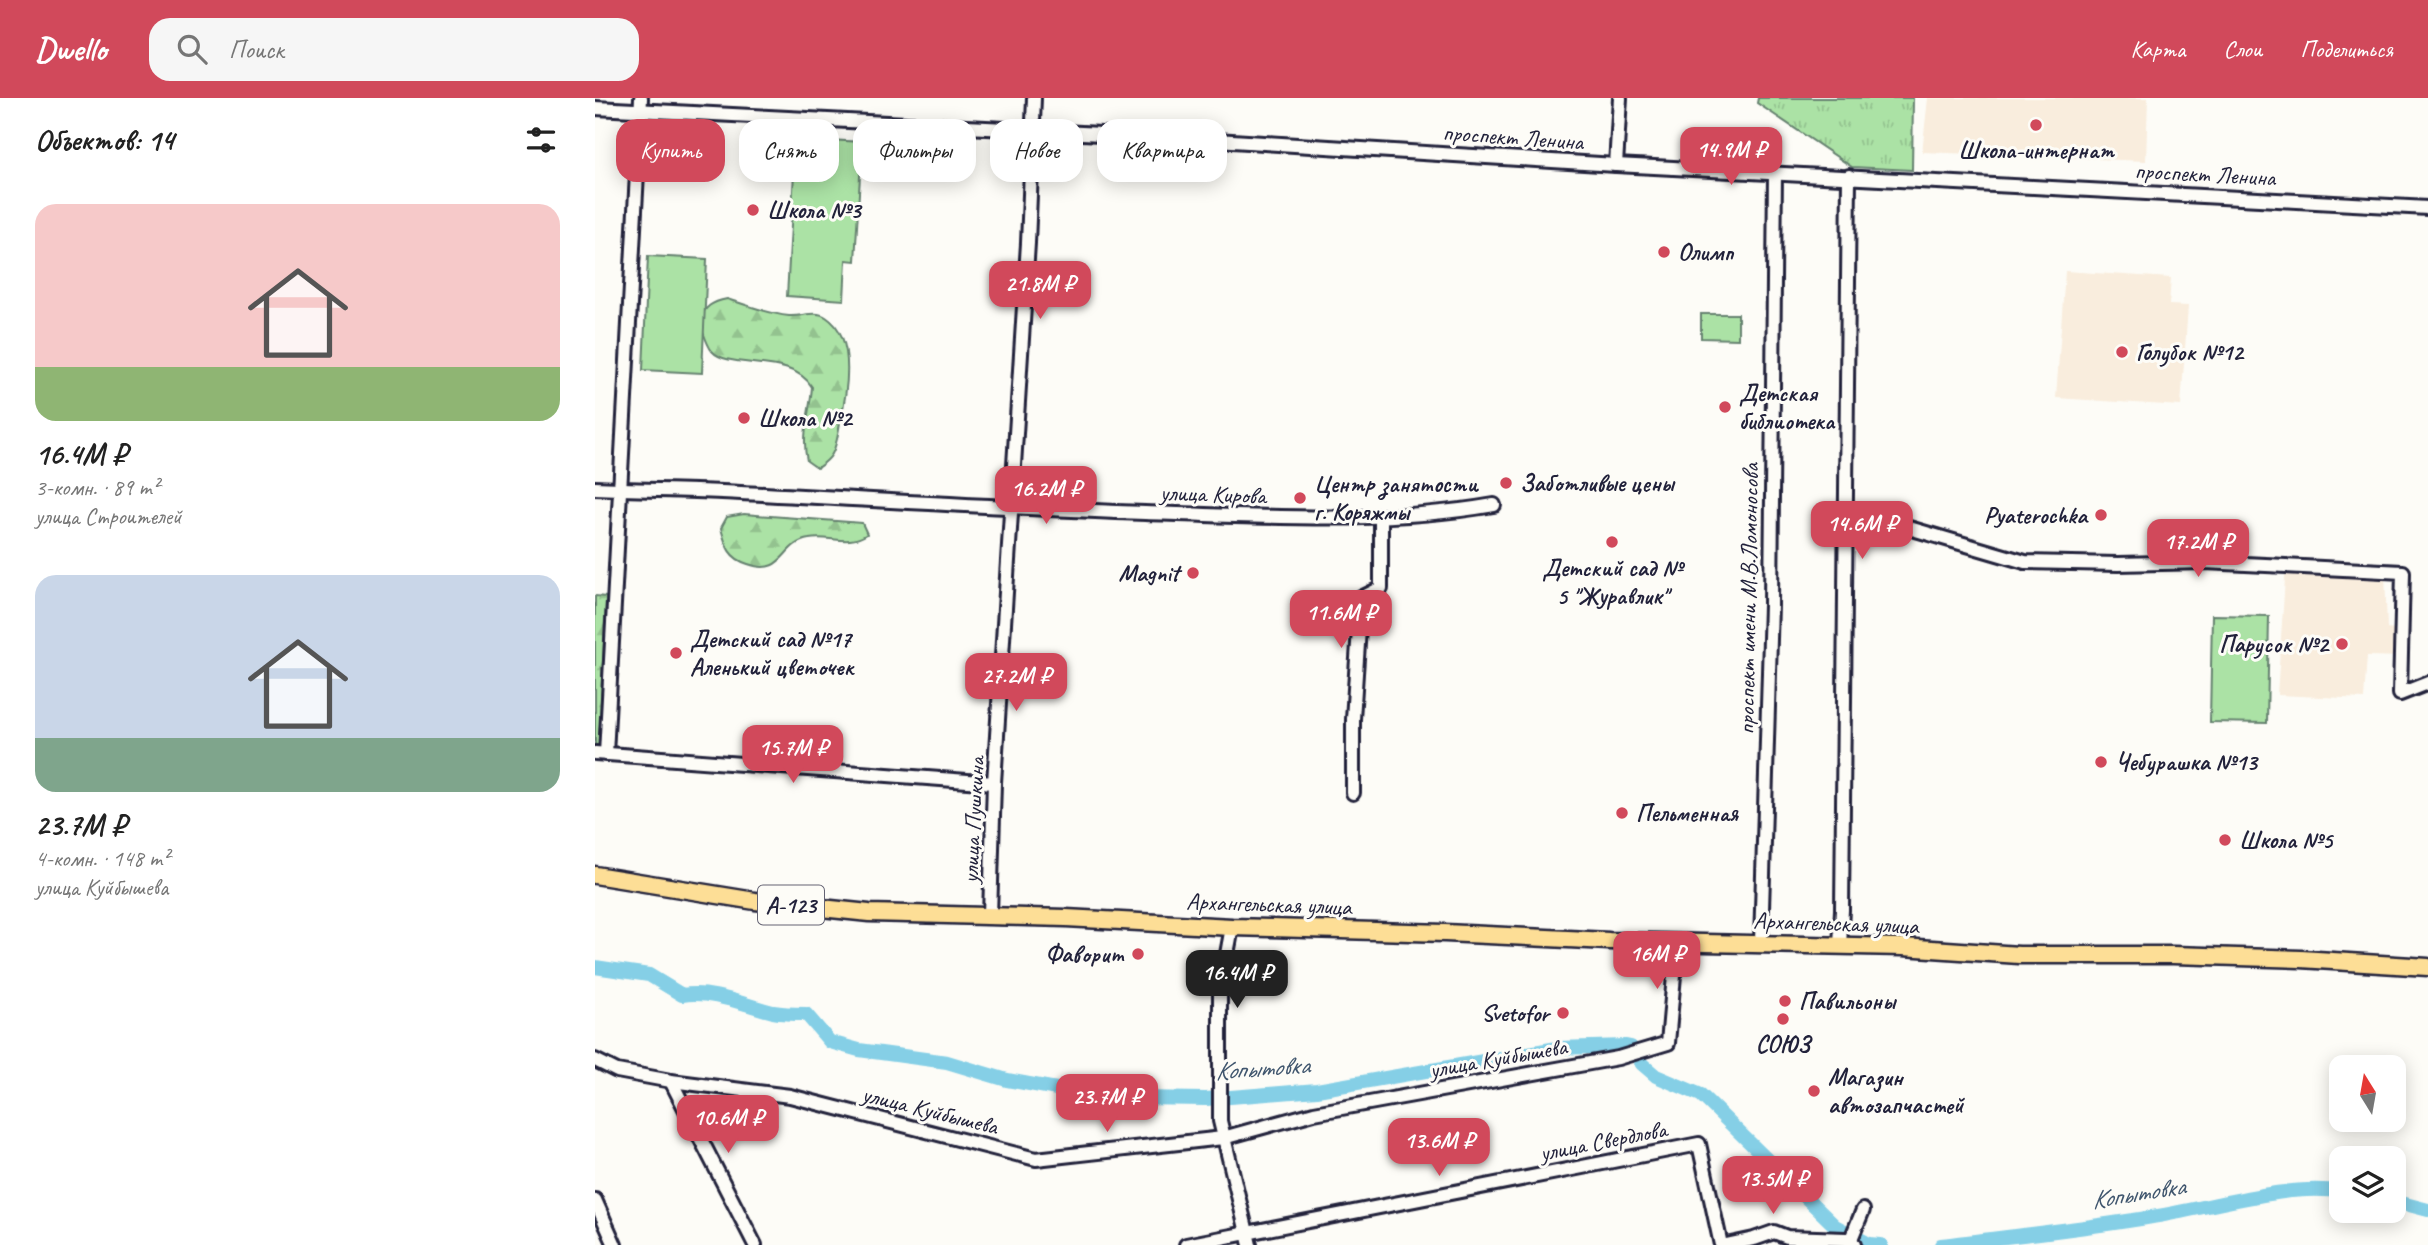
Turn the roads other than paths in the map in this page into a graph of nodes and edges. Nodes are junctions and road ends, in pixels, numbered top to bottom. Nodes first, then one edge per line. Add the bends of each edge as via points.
1 (1034, 98) edge
2 (1620, 98) edge
3 (641, 104) edge
4 (595, 108) edge
5 (1034, 119) edge
6 (990, 128) edge
7 (1083, 133) edge
8 (1616, 165) junction
9 (1775, 172) junction
10 (1849, 176) junction
11 (1031, 182) edge
12 (2428, 208) edge
13 (595, 488) edge
14 (619, 489) junction
15 (1494, 505) dead end
16 (1011, 508) junction
17 (1381, 518) junction
18 (1846, 532) junction
19 (2428, 683) edge
20 (600, 753) edge
21 (994, 782) junction
22 (1353, 793) dead end
23 (595, 875) edge
24 (990, 915) junction
25 (1232, 927) junction
26 (1677, 942) junction
27 (1762, 943) junction
28 (1840, 945) junction
29 (2428, 967) edge
30 (595, 1060) edge
31 (671, 1081) junction
32 (1223, 1138) junction
33 (595, 1200) edge
34 (1864, 1210) dead end
35 (1249, 1238) edge
36 (1824, 1240) edge
37 (1852, 1242) edge
38 (615, 1245) edge
39 (755, 1245) edge
40 (1186, 1245) edge
41 (1723, 1245) edge

1 - 5 street, улица Пушкина
2 - 8 street
3 - 4 street, проспект Ленина
3 - 6 street, проспект Ленина
3 - 14 street
7 - 8 street, проспект Ленина
8 - 9 street, проспект Ленина
9 - 10 street, проспект Ленина
9 - 27 street, проспект имени М.В.Ломоносова
10 - 12 street, проспект Ленина
10 - 18 street
11 - 16 street, улица Пушкина
13 - 14 street, улица Кирова
14 - 16 street, улица Кирова
14 - 20 street
15 - 17 street, улица Кирова
16 - 17 street, улица Кирова
16 - 21 street, улица Пушкина
17 - 22 street via 1381,588 1361,598
18 - 19 street via 1892,523 2025,562 2193,562 2403,572 2400,694
18 - 28 street
20 - 21 street
21 - 24 street, улица Пушкина
23 - 24 main road, А-123 via 826,909
24 - 25 main road, Архангельская улица / А-123
25 - 26 main road, Архангельская улица / А-123
25 - 32 street via 1220,992
26 - 27 main road, Архангельская улица / А-123
26 - 32 street, улица Куйбышева via 1668,1043 1618,1058 1314,1113
27 - 28 main road, Архангельская улица / А-123
28 - 29 main road, Архангельская улица / А-123
30 - 31 street, улица Куйбышева via 617,1071
31 - 32 street, улица Куйбышева via 790,1096 1036,1159
31 - 39 street
32 - 35 street
33 - 38 street
34 - 37 street
35 - 40 street, улица Свердлова
35 - 41 street, улица Свердлова via 1699,1144
36 - 37 street
36 - 41 street via 1774,1232

